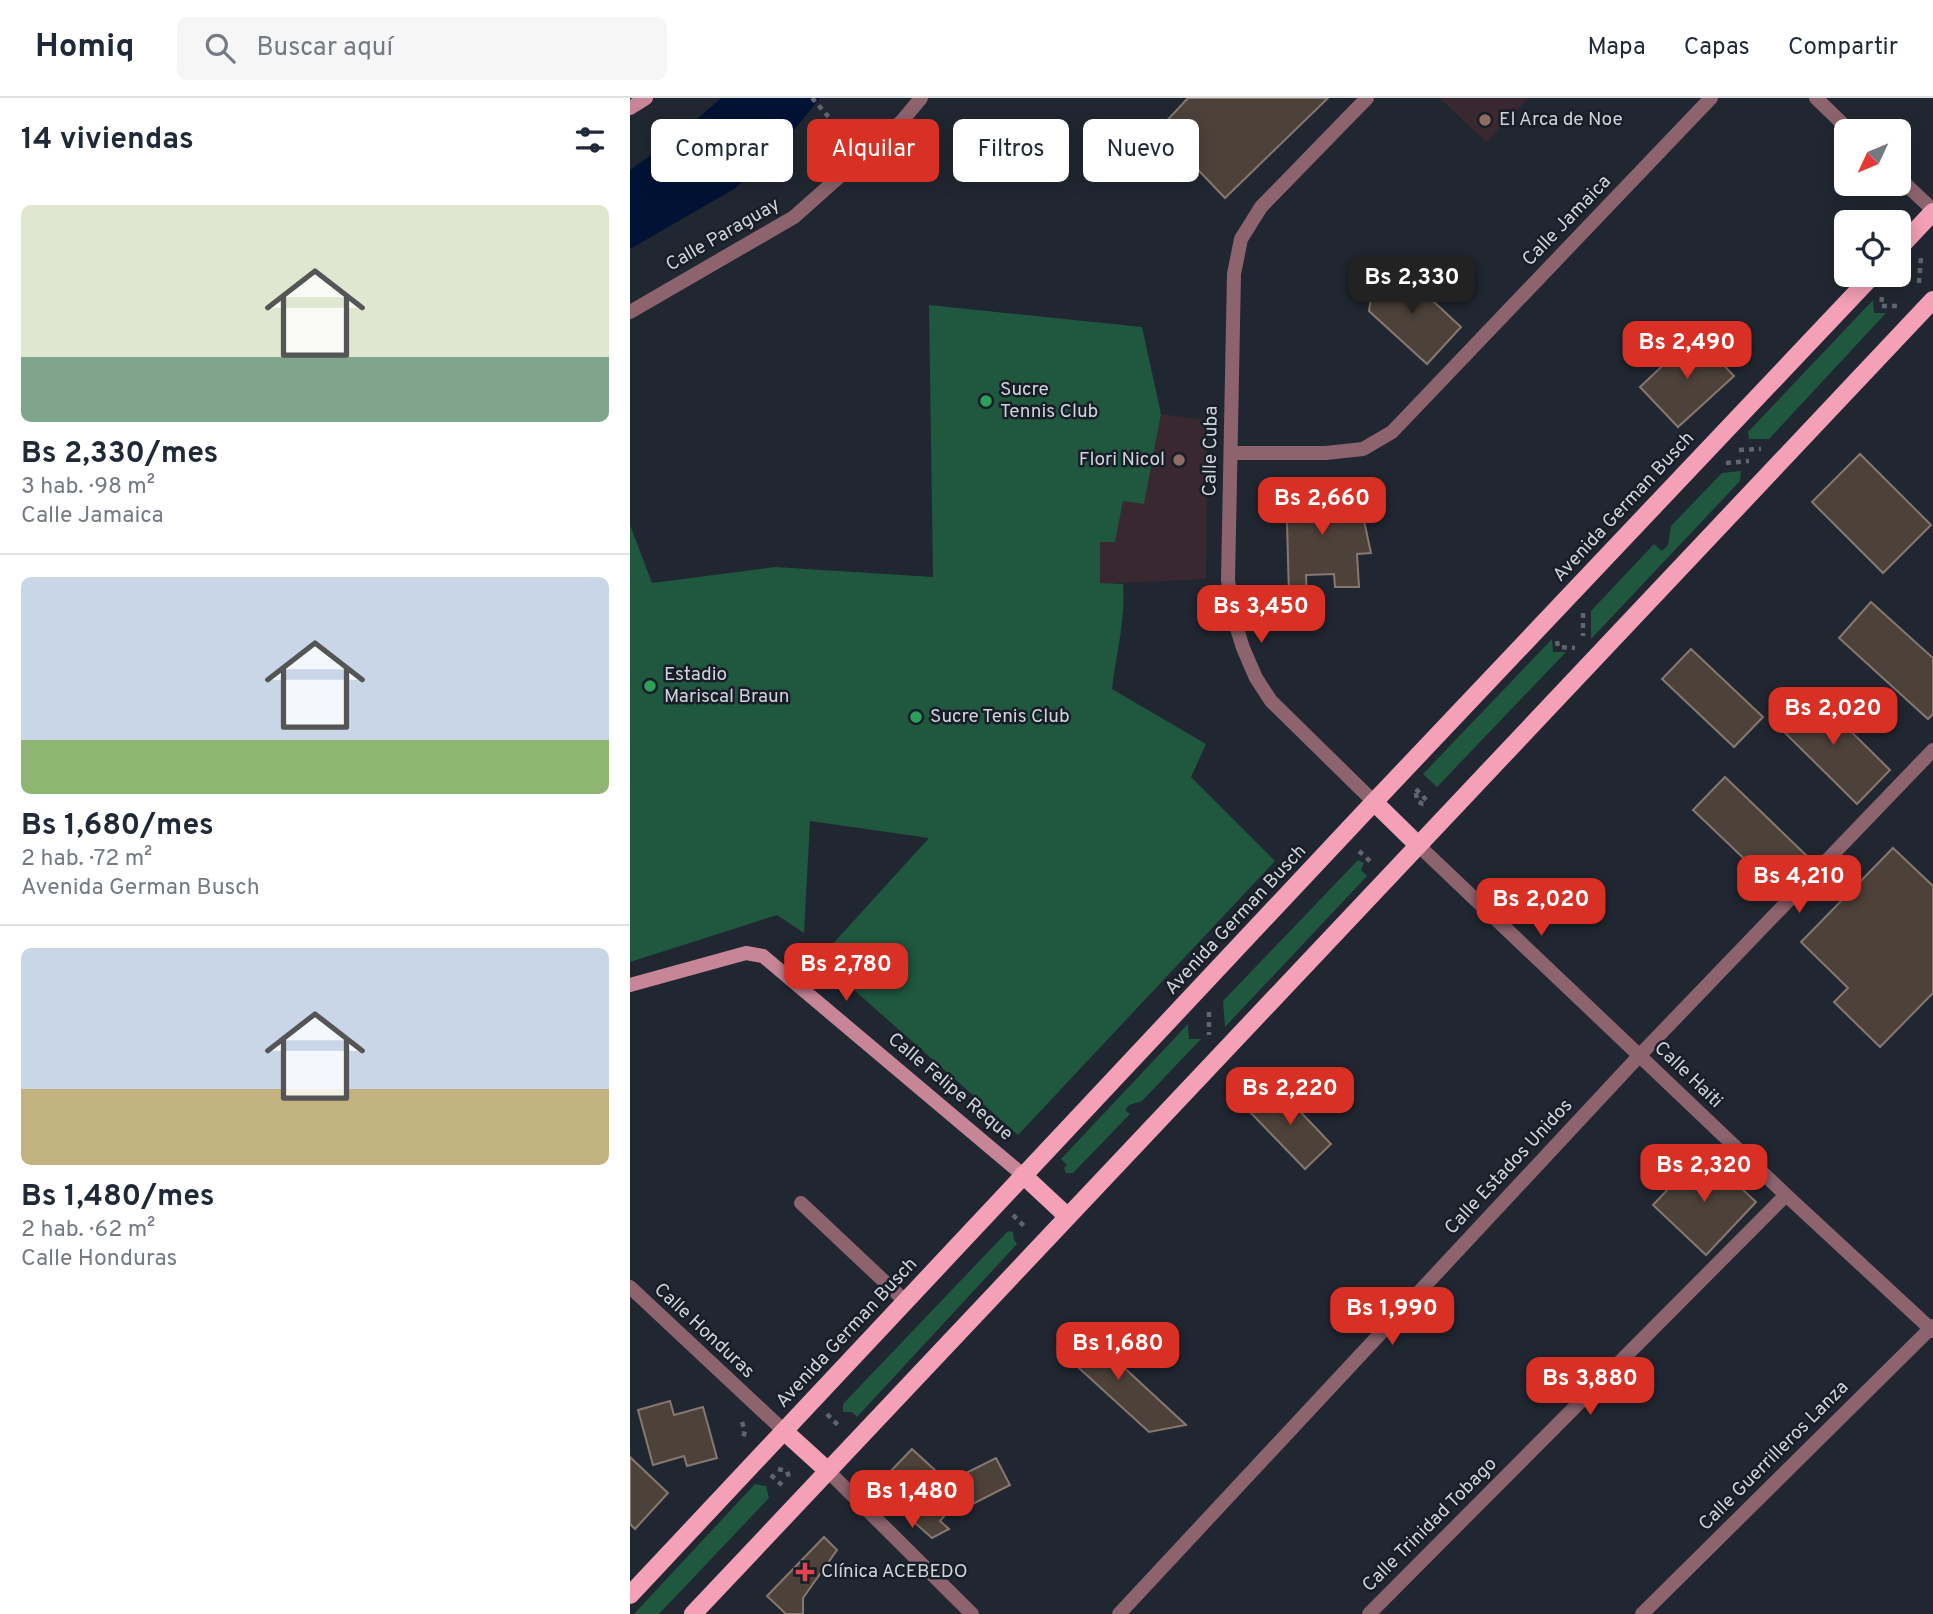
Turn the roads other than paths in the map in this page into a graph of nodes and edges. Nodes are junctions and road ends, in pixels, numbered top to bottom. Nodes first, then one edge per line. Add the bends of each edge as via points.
1 (646, 98) edge
2 (921, 98) edge
3 (1367, 98) edge
4 (1711, 98) edge
5 (1816, 98) edge
6 (630, 108) edge
7 (1838, 119) edge
8 (1911, 190) edge
9 (1933, 211) edge
10 (1911, 235) edge
11 (1862, 287) edge
12 (1933, 300) edge
13 (630, 312) edge
14 (1231, 453) junction
15 (1933, 750) edge
16 (1374, 802) junction
17 (1418, 845) junction
18 (630, 985) edge
19 (1639, 1056) junction
20 (1023, 1175) junction
21 (1786, 1195) junction
22 (801, 1203) dead end
23 (1067, 1216) junction
24 (633, 1293) edge
25 (905, 1301) junction
26 (1932, 1328) edge
27 (784, 1431) junction
28 (828, 1471) junction
29 (630, 1595) edge
30 (693, 1614) edge
31 (972, 1614) edge
32 (1119, 1614) edge
33 (1369, 1614) edge
34 (1642, 1614) edge

1 - 6 main road
2 - 13 street, Calle Paraguay via 902,121 794,217
3 - 14 street, Calle Cuba via 1261,207 1241,239 1234,274
4 - 14 street, Calle Jamaica via 1392,432 1363,449
5 - 7 street
8 - 9 street
9 - 10 main road
11 - 16 main road, Avenida German Busch
12 - 17 main road
14 - 16 street, Calle Cuba via 1228,580 1243,648 1271,701
15 - 19 street, Calle Estados Unidos
16 - 17 main road
16 - 20 main road, Avenida German Busch
17 - 19 street, Calle Haiti
17 - 23 main road
18 - 20 main road, Calle Felipe Reque via 746,953 763,956
19 - 21 street, Calle Haiti
19 - 32 street, Calle Estados Unidos
20 - 23 main road
20 - 25 main road, Avenida German Busch
21 - 26 street, Calle Haiti
21 - 33 street, Calle Trinidad Tobago
22 - 25 street
23 - 28 main road
24 - 27 street, Calle Honduras
25 - 27 main road, Avenida German Busch
26 - 34 street, Calle Guerrilleros Lanza
27 - 28 main road
27 - 29 main road, Avenida German Busch
28 - 30 main road
28 - 31 street

